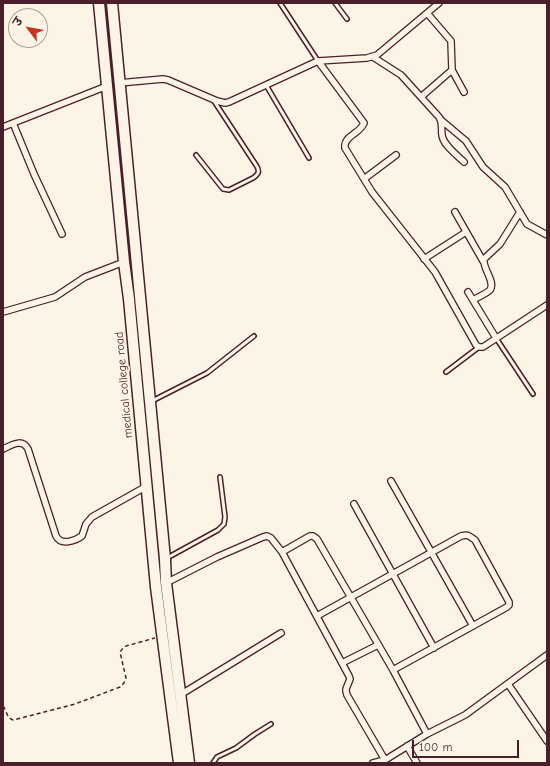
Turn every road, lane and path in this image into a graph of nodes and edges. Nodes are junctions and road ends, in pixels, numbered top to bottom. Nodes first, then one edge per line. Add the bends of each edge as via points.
1 (99, 3) edge
2 (112, 3) edge
3 (280, 3) edge
4 (335, 3) edge
5 (439, 3) edge
6 (427, 13) junction
7 (346, 19) dead end
8 (117, 54) junction
9 (104, 57) junction
10 (373, 57) junction
11 (318, 62) junction
12 (452, 70) junction
13 (119, 83) junction
14 (266, 85) junction
15 (108, 86) junction
16 (464, 92) dead end
17 (422, 97) junction
18 (214, 100) junction
19 (441, 120) junction
20 (13, 123) junction
21 (3, 127) edge
22 (196, 155) dead end
23 (396, 155) dead end
24 (309, 158) dead end
25 (464, 162) dead end
26 (364, 179) junction
27 (455, 212) dead end
28 (520, 212) junction
29 (466, 232) junction
30 (62, 234) dead end
31 (547, 235) edge
32 (424, 259) junction
33 (483, 261) junction
34 (124, 262) junction
35 (468, 292) dead end
36 (473, 300) junction
37 (547, 305) edge
38 (3, 312) edge
39 (254, 336) dead end
40 (496, 338) junction
41 (479, 347) junction
42 (446, 372) dead end
43 (532, 394) dead end
44 (150, 402) junction
45 (3, 449) edge
46 (220, 477) dead end
47 (391, 481) dead end
48 (147, 486) junction
49 (354, 504) dead end
50 (282, 552) junction
51 (431, 552) junction
52 (165, 559) junction
53 (392, 574) junction
54 (166, 583) junction
55 (351, 598) junction
56 (164, 605) junction
57 (317, 616) junction
58 (473, 626) junction
59 (281, 633) dead end
60 (163, 636) junction
61 (378, 645) junction
62 (434, 648) junction
63 (547, 655) edge
64 (342, 663) junction
65 (393, 670) junction
66 (508, 684) junction
67 (180, 695) junction
68 (3, 706) edge
69 (271, 724) dead end
70 (426, 734) junction
71 (547, 741) edge
72 (408, 746) junction
73 (385, 760) junction
74 (179, 763) edge
75 (189, 763) edge
76 (213, 763) edge
77 (373, 763) edge
78 (417, 763) edge

1 - 9 highway, medical college road
2 - 8 highway
3 - 11 lane
4 - 7 lane
5 - 6 street
6 - 10 street
6 - 12 street via 450,41
8 - 9 highway
8 - 13 highway
9 - 15 highway, medical college road
10 - 11 street
10 - 17 street via 401,75
11 - 14 street
11 - 26 street via 364,123 344,145
12 - 16 street
12 - 17 street
13 - 18 street via 163,79
13 - 44 highway
14 - 18 street via 229,102
14 - 24 lane
15 - 20 street
15 - 34 highway, medical college road
17 - 19 street
18 - 22 lane via 259,172 254,178 229,190 223,189
19 - 25 street via 445,144
19 - 28 street via 466,141 483,167 506,187
20 - 21 street
20 - 30 street
23 - 26 street
26 - 32 street
27 - 29 street
28 - 31 street via 527,224
28 - 33 street via 500,244
29 - 32 street
29 - 33 street
32 - 41 street via 435,272
33 - 36 street via 492,286 489,291
34 - 38 street via 85,277 55,297
34 - 48 highway, medical college road
35 - 36 street
36 - 40 street
37 - 40 street
39 - 44 lane via 207,373
40 - 41 street
40 - 43 lane
41 - 42 lane
44 - 52 highway
45 - 48 street via 19,442 28,448 60,542 82,536 86,524 92,517
46 - 52 lane via 224,524 218,530
47 - 51 street
48 - 56 highway, medical college road
49 - 53 street
50 - 54 street via 271,538 263,536
50 - 55 street via 310,536 317,538
50 - 57 street
51 - 53 street
51 - 58 street
51 - 58 street via 465,534 475,540 509,605
52 - 54 highway
53 - 55 street
53 - 62 street
54 - 56 highway
55 - 57 street
55 - 61 street
56 - 60 highway, medical college road
56 - 67 highway
57 - 64 street
58 - 62 street
59 - 67 street
60 - 68 path via 123,648 120,652 126,678 120,687 75,704 13,720 7,716
60 - 74 highway, medical college road
61 - 64 street
61 - 65 street
62 - 65 street
63 - 66 street
64 - 73 street via 350,679 346,689 347,695
65 - 70 street
66 - 70 street via 465,715
66 - 71 street
67 - 75 highway
69 - 76 lane via 236,748 217,756
70 - 72 street
72 - 73 street
72 - 78 street
73 - 77 street

